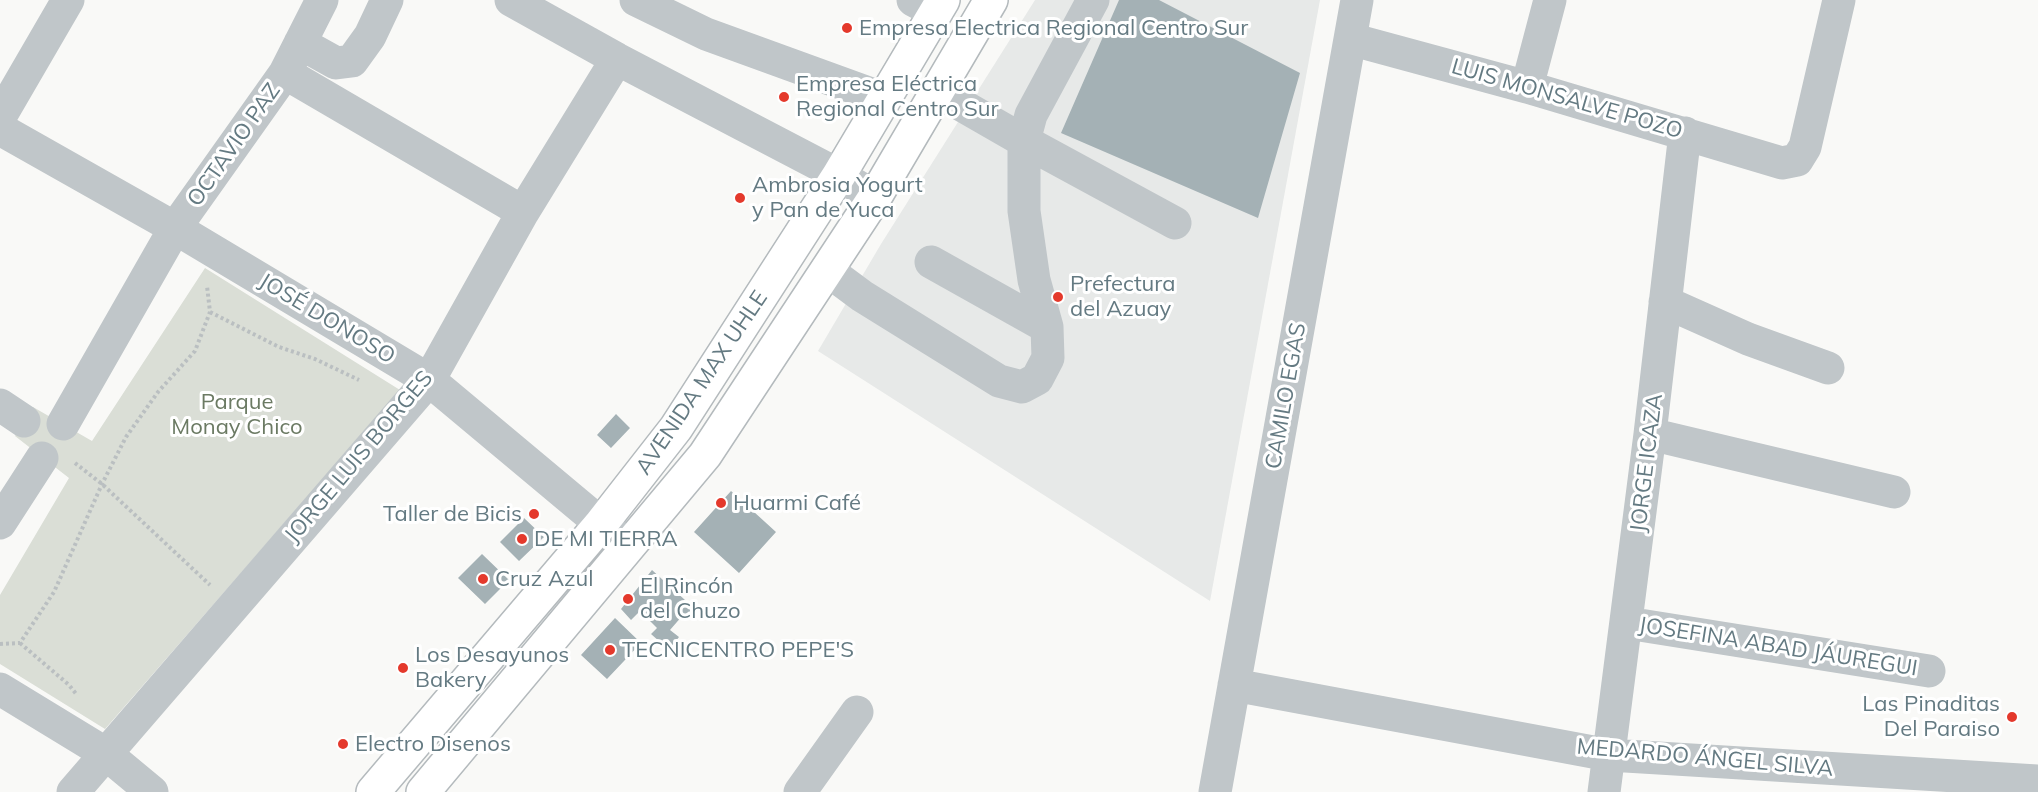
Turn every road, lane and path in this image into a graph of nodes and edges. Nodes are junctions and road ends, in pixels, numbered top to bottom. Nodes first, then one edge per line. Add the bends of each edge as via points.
1 (68, 0) edge
2 (322, 0) edge
3 (387, 0) edge
4 (511, 0) edge
5 (636, 0) edge
6 (991, 0) edge
7 (1093, 0) edge
8 (1358, 0) edge
9 (1550, 0) edge
10 (1839, 0) edge
11 (931, 4) edge
12 (1350, 39) junction
13 (300, 43) junction
14 (617, 59) junction
15 (285, 73) junction
16 (1527, 87) junction
17 (937, 91) junction
18 (885, 99) junction
19 (0, 117) edge
20 (0, 129) edge
21 (1685, 133) junction
22 (1024, 141) junction
23 (840, 175) junction
24 (874, 197) junction
25 (523, 212) junction
26 (1175, 223) dead end
27 (175, 228) junction
28 (931, 262) dead end
29 (827, 270) junction
30 (206, 279) dead end
31 (1665, 302) junction
32 (210, 312) junction
33 (1047, 327) junction
34 (1828, 368) dead end
35 (429, 380) junction
36 (365, 383) dead end
37 (63, 424) dead end
38 (1650, 434) junction
39 (55, 457) joint
40 (102, 484) junction
41 (1894, 492) dead end
42 (0, 523) edge
43 (601, 524) junction
44 (629, 547) junction
45 (233, 605) junction
46 (1627, 623) junction
47 (0, 644) edge
48 (1929, 671) dead end
49 (1234, 685) junction
50 (0, 689) edge
51 (857, 712) dead end
52 (105, 753) junction
53 (1609, 755) junction
54 (2038, 782) edge
55 (393, 785) edge
56 (72, 792) edge
57 (152, 792) edge
58 (423, 792) edge
59 (800, 792) edge
60 (1215, 792) edge
61 (1604, 792) edge

1 - 19 street
2 - 13 street
3 - 13 street via 370,36 352,61 336,63
4 - 14 street
5 - 18 street via 706,34
6 - 17 main road, AVENIDA MAX UHLE
7 - 22 street via 1031,114
8 - 12 street, CAMILO EGAS
9 - 16 street
10 - 21 street, LUIS MONSALVE POZO via 1805,147 1797,160 1782,163
11 - 18 main road, AVENIDA MAX UHLE
12 - 16 street, LUIS MONSALVE POZO
12 - 49 street, CAMILO EGAS
13 - 15 street
14 - 23 street
14 - 25 street, JORGE LUIS BORGES
15 - 25 street, OCTAVIO PAZ
15 - 27 street, OCTAVIO PAZ
16 - 21 street, LUIS MONSALVE POZO
17 - 22 street
17 - 24 main road, AVENIDA MAX UHLE
18 - 23 main road, AVENIDA MAX UHLE
20 - 27 street, JOSÉ DONOSO
21 - 31 street, JORGE ICAZA
22 - 26 street
22 - 33 street via 1023,211 1034,280
23 - 24 street
23 - 43 main road, AVENIDA MAX UHLE via 676,428
24 - 29 main road, AVENIDA MAX UHLE
25 - 35 street, JORGE LUIS BORGES
27 - 35 street, JOSÉ DONOSO
27 - 37 street, OCTAVIO PAZ
28 - 33 street
29 - 33 street via 999,381 1022,387 1037,379 1048,358
29 - 44 main road, AVENIDA MAX UHLE via 705,455
30 - 32 path
31 - 34 street via 1748,339
31 - 38 street, JORGE ICAZA
32 - 36 path via 279,347
32 - 40 path via 195,351 158,392 126,437
35 - 43 street, JOSÉ DONOSO
35 - 45 street, JORGE LUIS BORGES
38 - 41 street
38 - 46 street, JORGE ICAZA
39 - 40 path
39 - 42 street
40 - 45 path
40 - 47 path via 54,592 20,643
43 - 44 street, JOSÉ DONOSO
43 - 55 main road, AVENIDA MAX UHLE
44 - 58 main road, AVENIDA MAX UHLE
45 - 52 street, JORGE LUIS BORGES
46 - 48 street, JOSEFINA ABAD JÁUREGUI
46 - 53 street, JORGE ICAZA
49 - 53 street, MEDARDO ÁNGEL SILVA
49 - 60 street, CAMILO EGAS
50 - 52 street
51 - 59 street
52 - 56 street, JORGE LUIS BORGES
52 - 57 street
53 - 54 street, MEDARDO ÁNGEL SILVA
53 - 61 street, JORGE ICAZA

